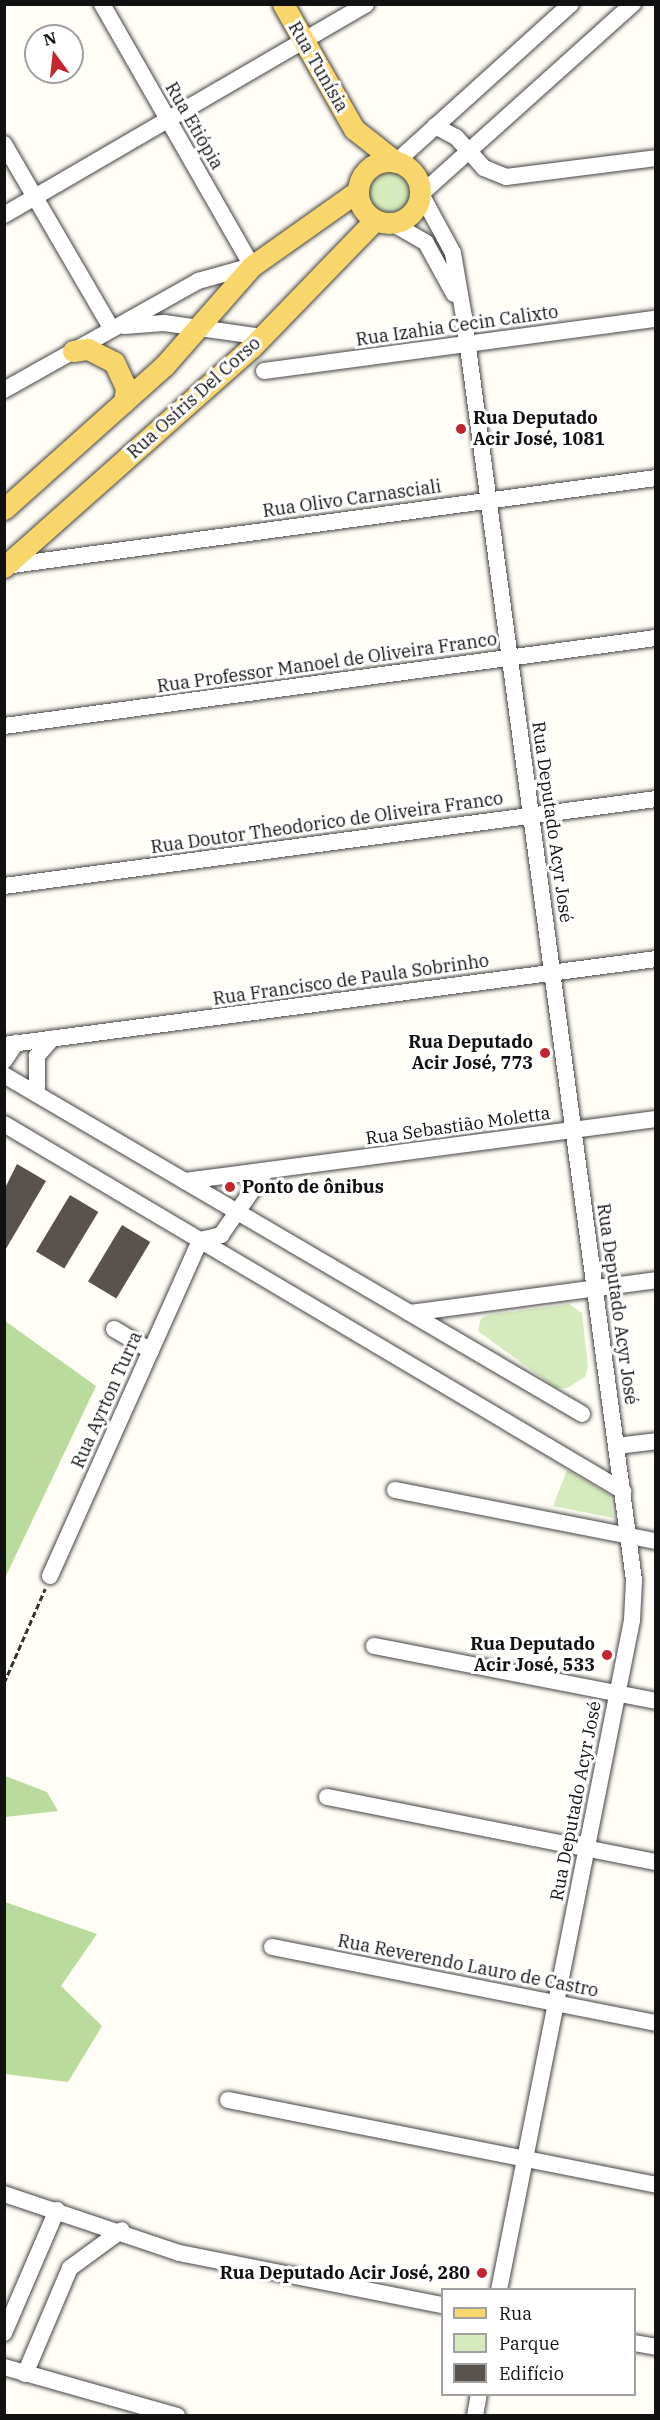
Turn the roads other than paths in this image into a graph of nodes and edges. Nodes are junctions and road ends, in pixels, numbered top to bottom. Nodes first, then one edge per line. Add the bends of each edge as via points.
1 (102, 4) edge
2 (283, 4) edge
3 (366, 4) edge
4 (571, 4) edge
5 (633, 4) edge
6 (304, 42) junction
7 (168, 120) junction
8 (435, 126) junction
9 (354, 129) junction
10 (4, 144) edge
11 (469, 151) junction
12 (656, 158) edge
13 (396, 162) junction
14 (360, 185) junction
15 (421, 194) junction
16 (35, 197) junction
17 (4, 215) edge
18 (383, 222) junction
19 (252, 266) junction
20 (464, 317) junction
21 (656, 319) edge
22 (111, 328) junction
23 (198, 328) junction
24 (262, 337) junction
25 (468, 344) junction
26 (73, 351) junction
27 (264, 371) dead end
28 (4, 390) edge
29 (124, 402) junction
30 (656, 478) edge
31 (489, 500) junction
32 (4, 509) edge
33 (38, 537) junction
34 (54, 559) junction
35 (5, 567) edge
36 (656, 638) edge
37 (510, 657) junction
38 (4, 726) edge
39 (656, 799) edge
40 (532, 816) junction
41 (4, 886) edge
42 (656, 959) edge
43 (553, 972) junction
44 (52, 1039) junction
45 (10, 1044) edge
46 (4, 1061) edge
47 (4, 1075) edge
48 (37, 1094) junction
49 (656, 1119) edge
50 (4, 1124) edge
51 (574, 1130) junction
52 (265, 1172) junction
53 (185, 1181) junction
54 (237, 1211) junction
55 (200, 1240) junction
56 (656, 1280) edge
57 (596, 1288) junction
58 (410, 1313) junction
59 (114, 1329) dead end
60 (150, 1351) junction
61 (582, 1414) dead end
62 (656, 1441) edge
63 (617, 1446) junction
64 (395, 1490) dead end
65 (623, 1491) junction
66 (629, 1536) junction
67 (656, 1541) edge
68 (50, 1576) road end
69 (374, 1646) dead end
70 (617, 1694) junction
71 (656, 1701) edge
72 (327, 1797) dead end
73 (587, 1849) junction
74 (656, 1862) edge
75 (272, 1947) dead end
76 (556, 2003) junction
77 (656, 2023) edge
78 (228, 2100) dead end
79 (525, 2159) junction
80 (656, 2185) edge
81 (5, 2196) edge
82 (57, 2210) junction
83 (122, 2230) junction
84 (500, 2288) edge
85 (441, 2305) edge
86 (4, 2333) edge
87 (636, 2343) edge
88 (656, 2347) edge
89 (4, 2367) edge
90 (26, 2374) junction
91 (479, 2396) edge
92 (177, 2415) edge
93 (475, 2415) edge

1 - 7 street, Rua Etiópia
2 - 6 main road, Rua Tunísia
3 - 6 street
4 - 8 street
5 - 11 street
6 - 7 street
6 - 9 main road, Rua Tunísia
7 - 16 street
7 - 19 street, Rua Etiópia
8 - 11 street via 450,132
8 - 13 street
9 - 13 main road, Rua Tunísia
9 - 14 main road, Rua Tunísia
10 - 16 street
11 - 12 street via 484,168 506,177
11 - 15 street
13 - 14 main road via 376,164
13 - 15 main road via 417,177
14 - 18 main road via 362,208
14 - 19 main road
15 - 18 main road via 408,217
15 - 20 street, Rua Deputado Acyr José via 453,253
16 - 17 street
16 - 22 street
18 - 20 street, Rua Deputado Acyr José via 415,234 435,253
18 - 24 main road, Rua Osíris Del Corso
19 - 22 street via 198,281
19 - 23 main road
20 - 25 street, Rua Deputado Acyr José
21 - 25 street, Rua Izahia Cecin Calixto
22 - 23 street via 164,323
22 - 26 street
23 - 24 street
23 - 29 main road
24 - 33 main road, Rua Osíris Del Corso
25 - 27 street, Rua Izahia Cecin Calixto
25 - 31 street, Rua Deputado Acyr José
26 - 28 street
26 - 29 main road via 88,349 114,362 126,388
29 - 32 main road
30 - 31 street, Rua Olivo Carnasciali
31 - 34 street, Rua Olivo Carnasciali
31 - 37 street, Rua Deputado Acyr José
33 - 34 street
33 - 35 main road, Rua Osíris Del Corso
34 - 35 street, Rua Olivo Carnasciali
36 - 37 street, Rua Professor Manoel de Oliveira Franco
37 - 38 street, Rua Professor Manoel de Oliveira Franco
37 - 40 street, Rua Deputado Acyr José
39 - 40 street, Rua Doutor Theodorico de Oliveira Franco
40 - 41 street, Rua Doutor Theodorico de Oliveira Franco
40 - 43 street, Rua Deputado Acyr José
42 - 43 street, Rua Francisco de Paula Sobrinho
43 - 44 street, Rua Francisco de Paula Sobrinho
43 - 51 street, Rua Deputado Acyr José
44 - 45 street, Rua Francisco de Paula Sobrinho
44 - 48 street via 37,1056
45 - 46 street
47 - 48 street
48 - 53 street
49 - 51 street, Rua Sebastião Moletta
50 - 55 street
51 - 52 street, Rua Sebastião Moletta
51 - 57 street, Rua Deputado Acyr José
52 - 53 street, Rua Sebastião Moletta
52 - 54 street
53 - 54 street
54 - 55 street via 221,1235
54 - 58 street
55 - 60 street, Rua Ayrton Turra
55 - 65 street
56 - 57 street
57 - 58 street
57 - 63 street, Rua Deputado Acyr José
58 - 61 street
59 - 60 street
60 - 68 street, Rua Ayrton Turra
62 - 63 street
63 - 65 street, Rua Deputado Acyr José
64 - 66 street
65 - 66 street, Rua Deputado Acyr José
66 - 67 street
66 - 70 street, Rua Deputado Acyr José via 634,1599
69 - 70 street
70 - 71 street
70 - 73 street, Rua Deputado Acyr José
72 - 73 street
73 - 74 street
73 - 76 street, Rua Deputado Acyr José
75 - 76 street, Rua Reverendo Lauro de Castro
76 - 77 street, Rua Reverendo Lauro de Castro
76 - 79 street, Rua Deputado Acyr José
78 - 79 street
79 - 80 street
79 - 84 street, Rua Deputado Acyr José
81 - 82 street
82 - 83 street
82 - 86 street
83 - 85 street via 179,2253
83 - 90 street via 70,2268
87 - 88 street
89 - 90 street
90 - 92 street via 136,2407
91 - 93 street

